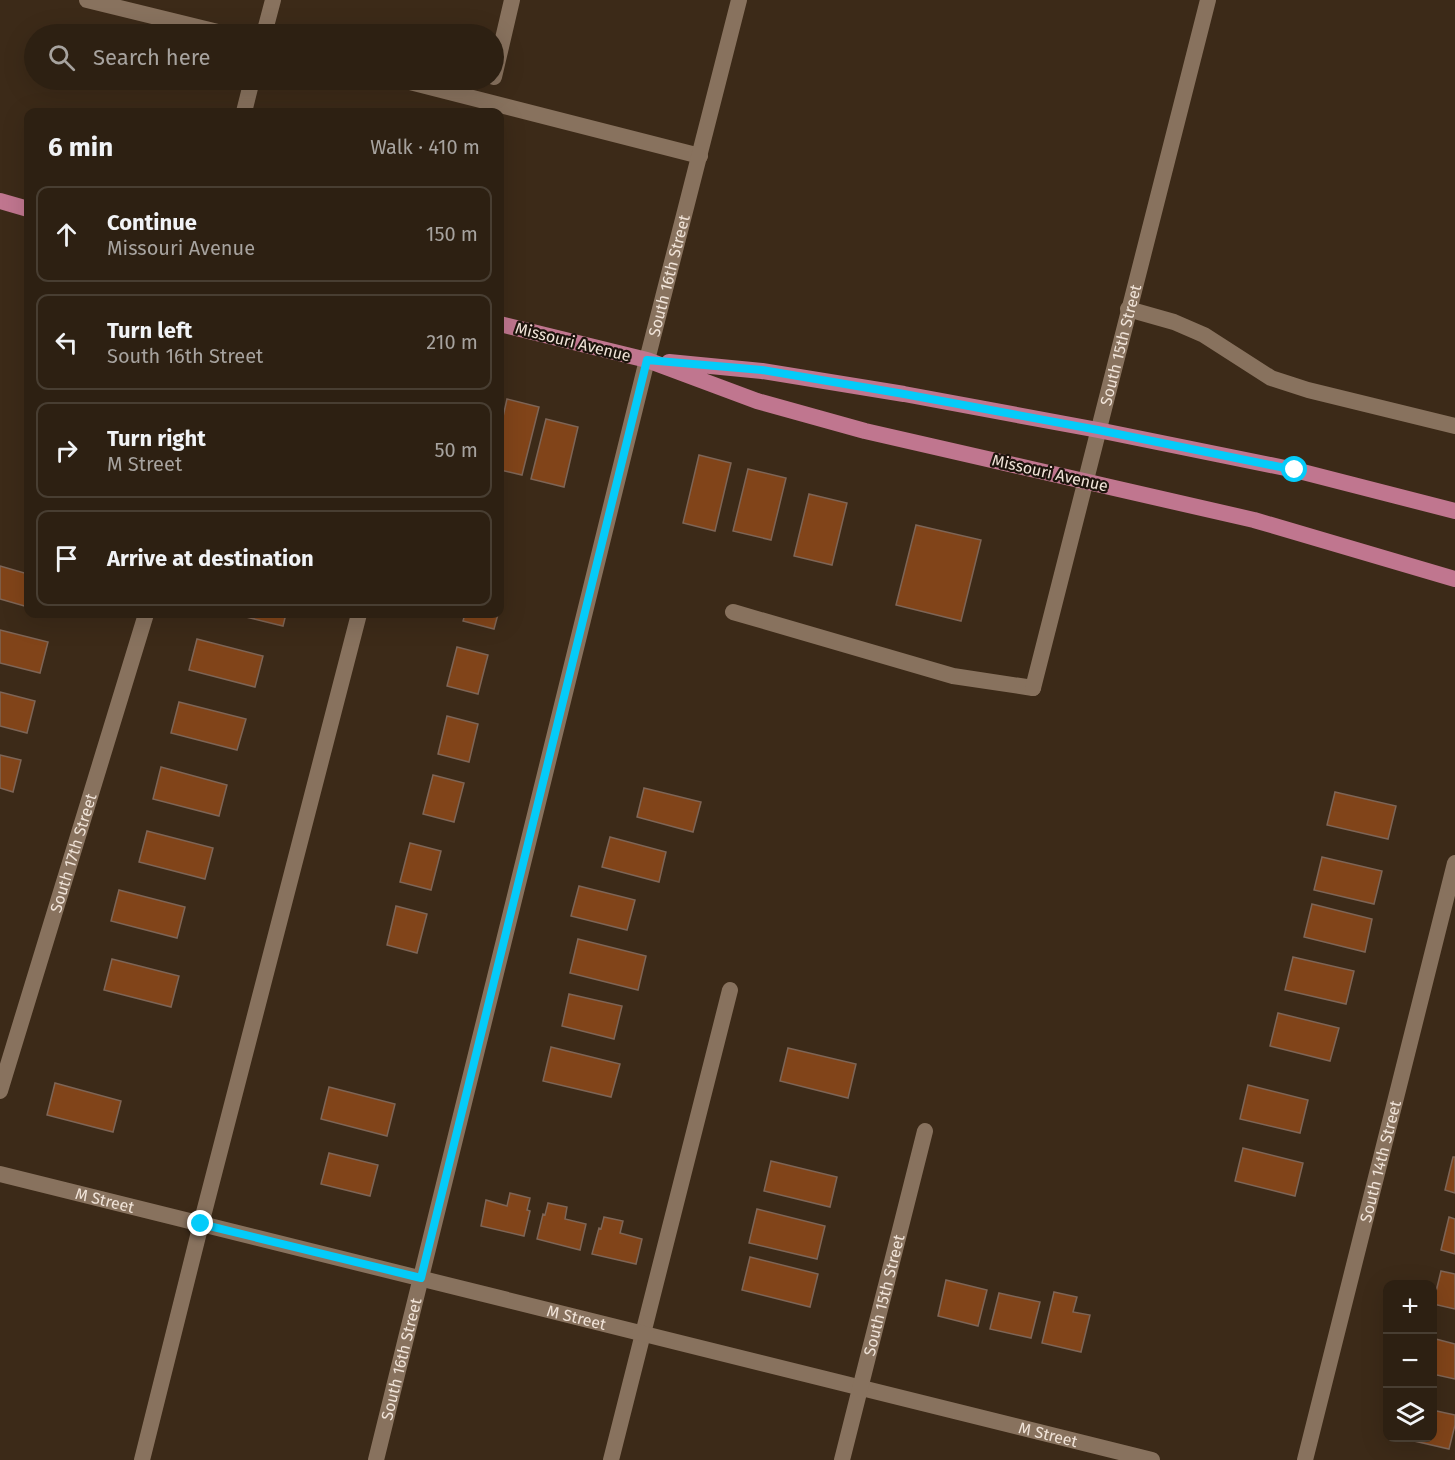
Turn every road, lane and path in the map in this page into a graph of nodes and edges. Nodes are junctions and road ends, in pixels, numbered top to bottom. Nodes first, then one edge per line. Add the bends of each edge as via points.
1 (87, 0) edge
2 (273, 0) edge
3 (512, 0) edge
4 (739, 0) edge
5 (1208, 0) edge
6 (185, 24) edge
7 (267, 24) edge
8 (504, 33) edge
9 (250, 90) edge
10 (443, 90) edge
11 (490, 90) edge
12 (488, 101) junction
13 (245, 108) edge
14 (700, 156) junction
15 (0, 201) edge
16 (24, 207) edge
17 (1128, 309) junction
18 (504, 325) edge
19 (647, 360) junction
20 (1455, 426) edge
21 (1098, 430) junction
22 (1085, 481) junction
23 (1455, 511) edge
24 (1455, 579) edge
25 (733, 612) dead end
26 (145, 618) edge
27 (358, 618) edge
28 (1455, 862) edge
29 (730, 990) dead end
30 (0, 1091) edge
31 (925, 1131) dead end
32 (0, 1174) edge
33 (201, 1224) junction
34 (421, 1278) junction
35 (642, 1334) junction
36 (860, 1388) junction
37 (142, 1460) edge
38 (376, 1460) edge
39 (611, 1460) edge
40 (842, 1460) edge
41 (1152, 1460) edge
42 (1305, 1460) edge

1 - 6 street
2 - 7 street
3 - 8 street
4 - 14 street, South 16th Street
5 - 17 street, South 15th Street
9 - 13 street
10 - 12 street
11 - 12 street
12 - 14 street
14 - 19 street, South 16th Street
15 - 16 main road
17 - 20 street via 1204,335 1271,378
17 - 21 street, South 15th Street
18 - 19 main road, Missouri Avenue
19 - 21 main road, Missouri Avenue via 762,370
19 - 22 main road, Missouri Avenue via 757,401 854,428
19 - 34 street, South 16th Street
21 - 22 street, South 15th Street
21 - 23 main road, Missouri Avenue via 1295,470
22 - 24 main road, Missouri Avenue via 1254,520
22 - 25 street, South 15th Street via 1033,688 953,676
26 - 30 street, South 17th Street
27 - 33 street
28 - 42 street, South 14th Street
29 - 35 street
31 - 36 street, South 15th Street
32 - 33 street, M Street
33 - 34 street, M Street
33 - 37 street
34 - 35 street, M Street
34 - 38 street, South 16th Street
35 - 36 street, M Street
35 - 39 street
36 - 40 street, South 15th Street
36 - 41 street, M Street

